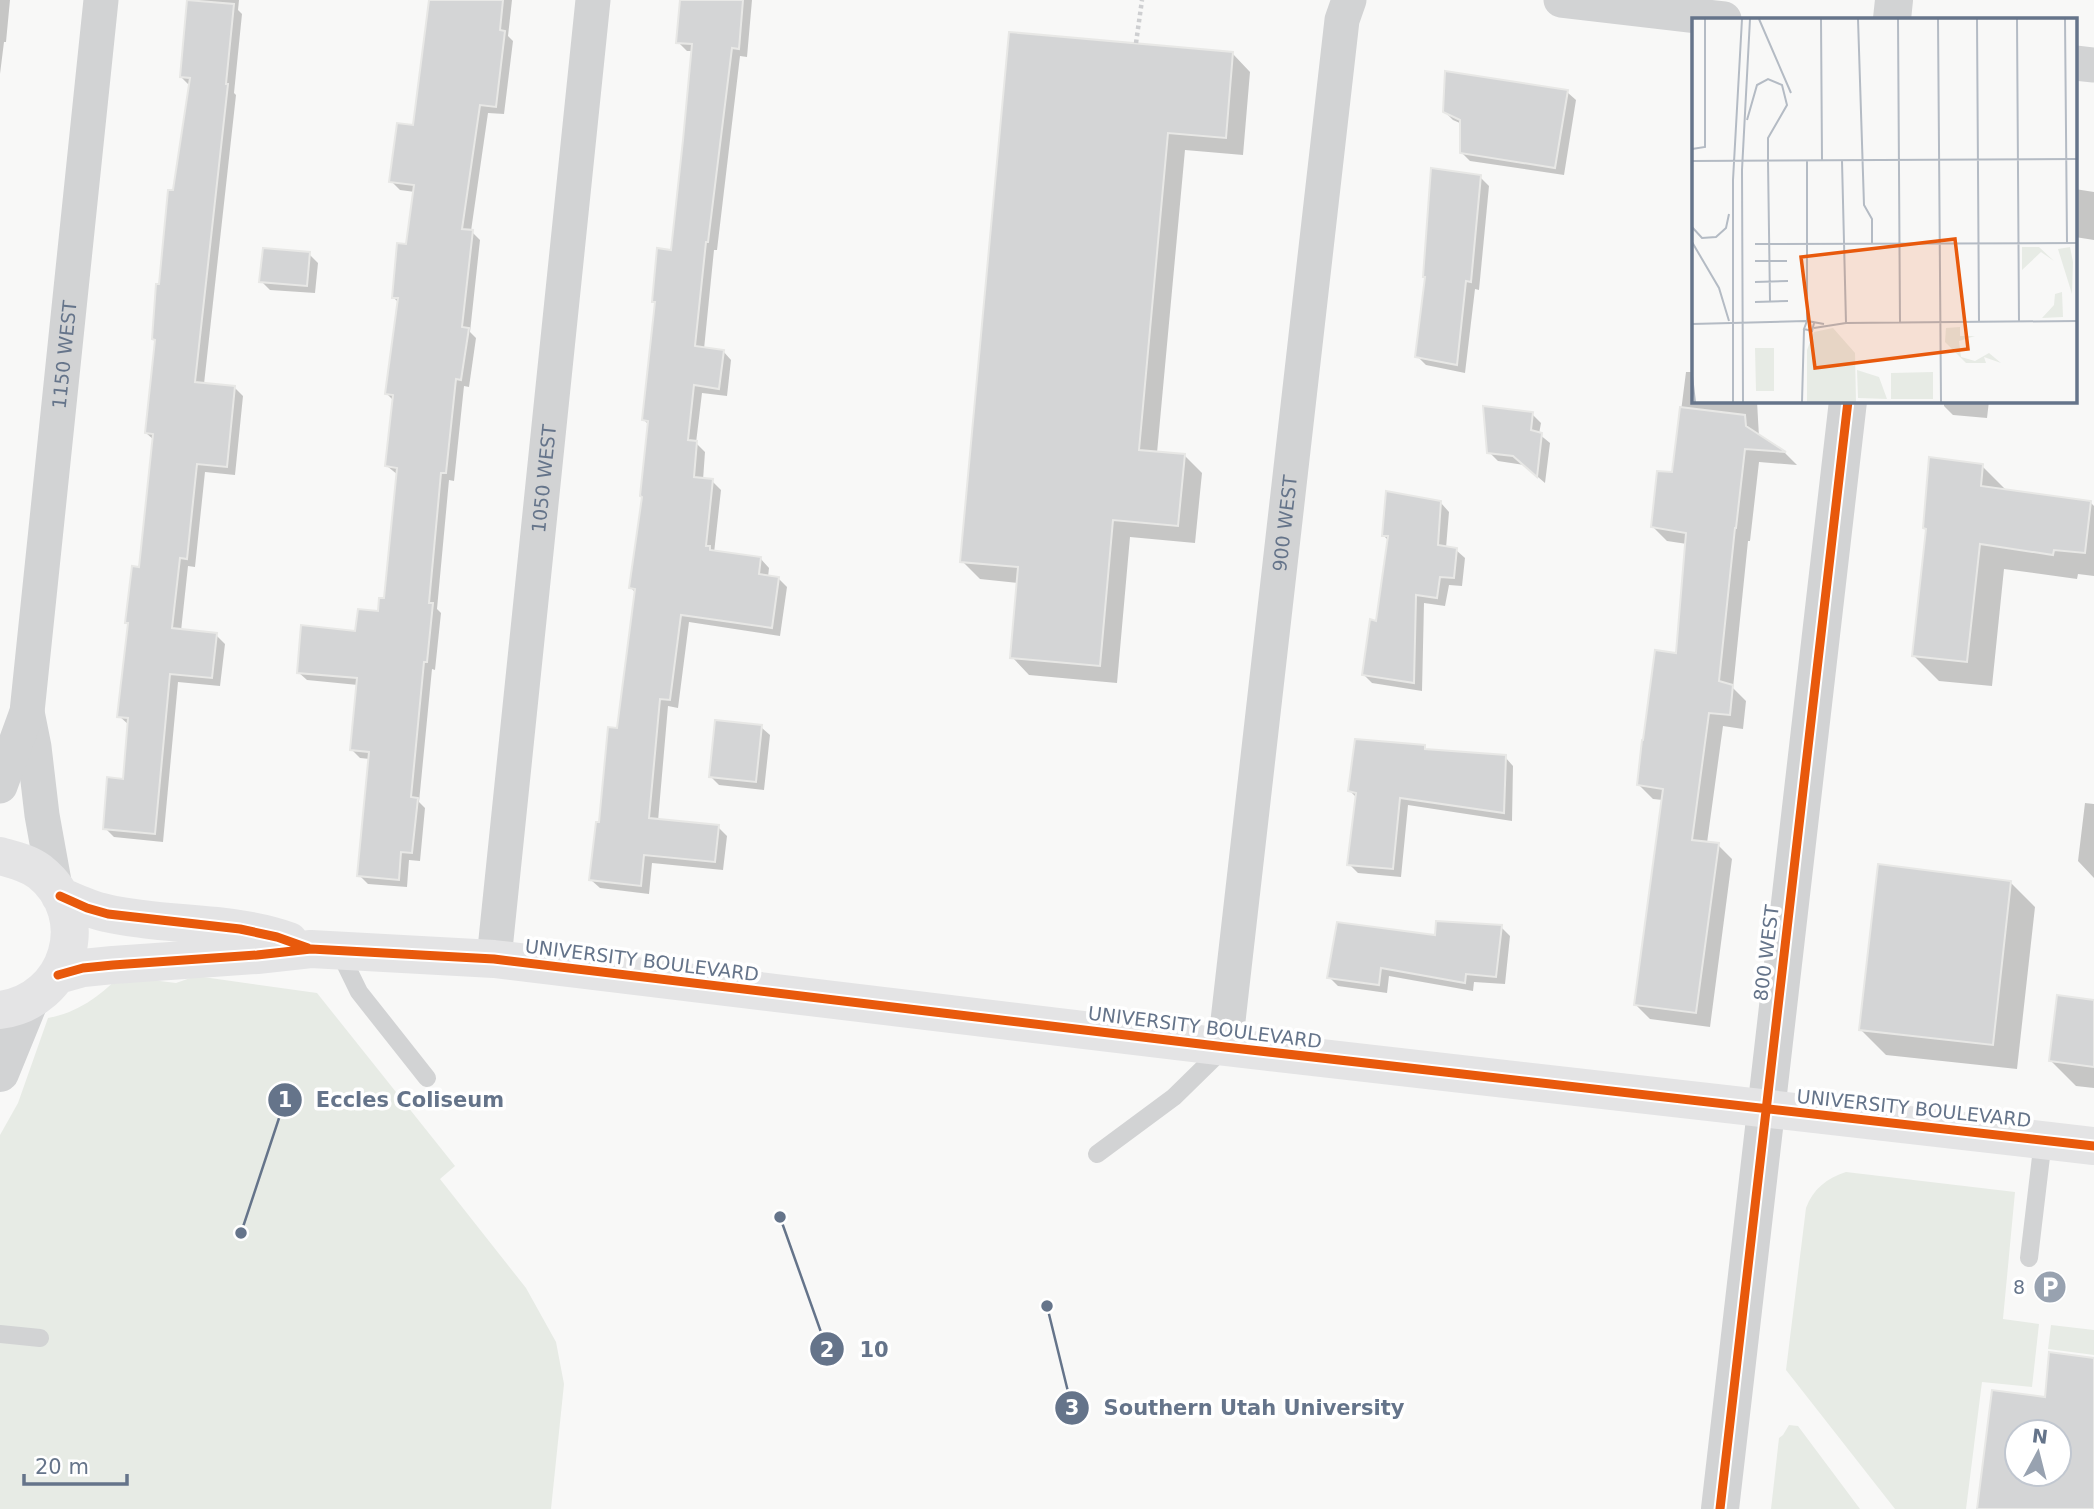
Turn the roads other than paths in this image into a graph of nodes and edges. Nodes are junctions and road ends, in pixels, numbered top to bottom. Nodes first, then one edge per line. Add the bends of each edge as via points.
1 (101, 0) edge
2 (593, 0) edge
3 (1349, 0) edge
4 (1562, 0) edge
5 (1894, 0) edge
6 (1680, 7) edge
7 (1720, 18) edge
8 (1892, 18) edge
9 (2076, 63) edge
10 (2094, 65) edge
11 (1848, 402) edge
12 (27, 712) junction
13 (0, 786) edge
14 (0, 856) edge
15 (58, 892) junction
16 (325, 950) junction
17 (494, 959) junction
18 (58, 975) junction
19 (15, 1006) edge
20 (1225, 1047) junction
21 (0, 1073) edge
22 (427, 1077) dead end
23 (1766, 1110) junction
24 (2043, 1140) junction
25 (2094, 1146) edge
26 (1097, 1154) dead end
27 (2029, 1258) dead end
28 (0, 1334) edge
29 (40, 1338) dead end
30 (1720, 1509) edge

1 - 12 street, 1150 WEST
2 - 17 street, 1050 WEST
3 - 20 street, 900 WEST via 1342,20
4 - 6 street
5 - 8 street
6 - 7 street
9 - 10 street
11 - 23 street, 800 WEST
12 - 13 street, 1150 WEST
12 - 15 street, 1150 WEST
14 - 15 main road, UNIVERSITY BOULEVARD via 39,872
15 - 16 main road, UNIVERSITY BOULEVARD via 108,914 240,929
15 - 18 main road via 68,915 70,936
16 - 17 main road, UNIVERSITY BOULEVARD
16 - 18 main road, UNIVERSITY BOULEVARD via 113,965
16 - 22 lane
17 - 20 main road, UNIVERSITY BOULEVARD
18 - 19 main road via 45,990
19 - 21 street
20 - 23 main road, UNIVERSITY BOULEVARD
20 - 26 lane via 1174,1097
23 - 24 main road, UNIVERSITY BOULEVARD
23 - 30 street, 800 WEST
24 - 25 main road, UNIVERSITY BOULEVARD
24 - 27 lane
28 - 29 lane

